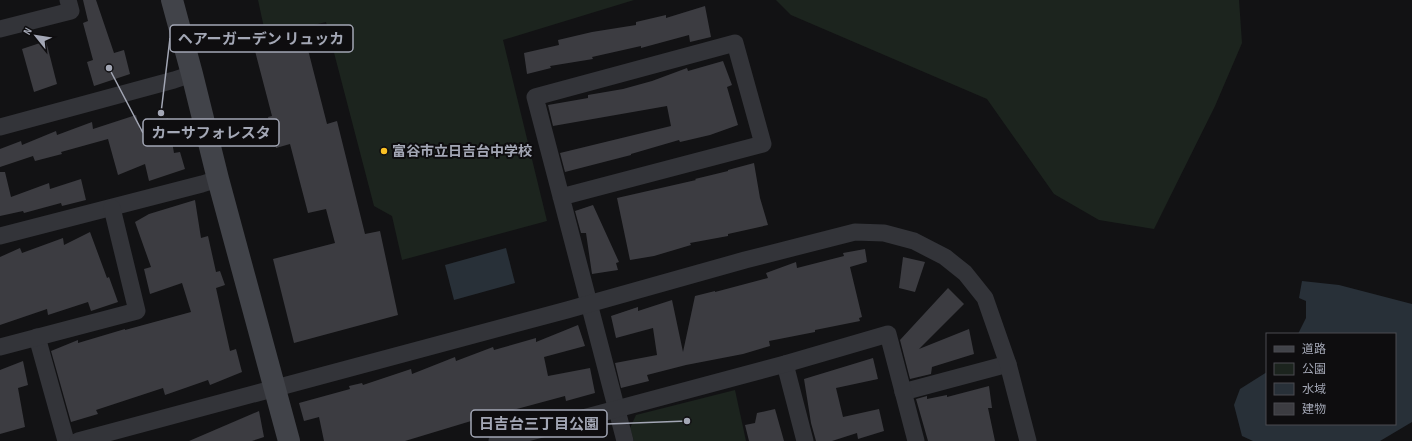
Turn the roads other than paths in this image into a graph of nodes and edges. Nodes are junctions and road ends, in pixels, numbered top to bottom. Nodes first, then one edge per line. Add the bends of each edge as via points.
1 (68, 0) edge
2 (172, 0) edge
3 (0, 29) edge
4 (192, 74) junction
5 (0, 127) edge
6 (218, 178) junction
7 (561, 197) junction
8 (112, 208) junction
9 (0, 236) edge
10 (589, 303) junction
11 (37, 337) junction
12 (0, 347) edge
13 (785, 364) junction
14 (1008, 364) junction
15 (274, 388) junction
16 (903, 392) junction
17 (617, 410) junction
18 (517, 438) edge
19 (66, 441) edge
20 (78, 441) edge
21 (289, 441) edge
22 (497, 441) edge
23 (626, 441) edge
24 (805, 441) edge
25 (916, 441) edge
26 (1028, 441) edge

1 - 3 street via 71,11
2 - 4 street
4 - 5 street
4 - 6 street
6 - 8 street
6 - 15 street
7 - 7 street via 763,144 735,42 535,97
7 - 10 street
8 - 9 street
8 - 11 street via 138,310
10 - 14 street via 855,232 884,233 914,242 945,257 965,273 985,298
10 - 15 street
10 - 17 street
11 - 12 street
11 - 19 street
13 - 16 street via 888,334
13 - 17 street
13 - 24 street
14 - 16 street
14 - 26 street
15 - 20 street
15 - 21 street
16 - 25 street
17 - 18 street
17 - 23 street
18 - 22 street

